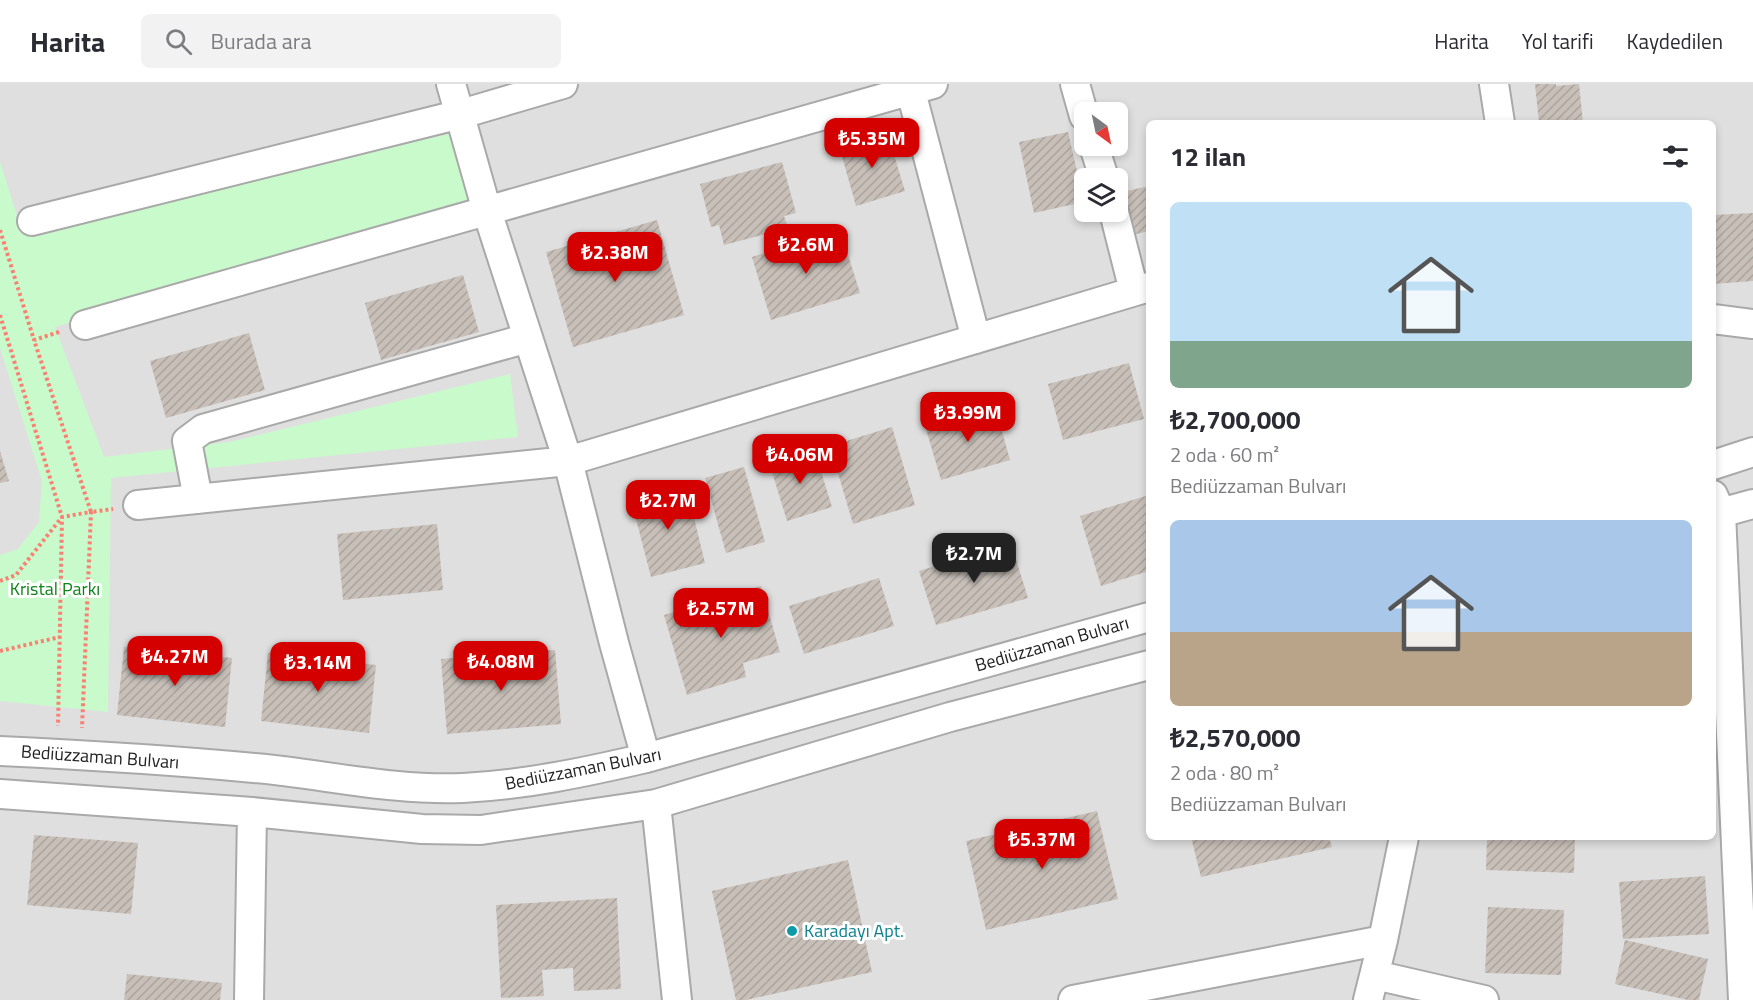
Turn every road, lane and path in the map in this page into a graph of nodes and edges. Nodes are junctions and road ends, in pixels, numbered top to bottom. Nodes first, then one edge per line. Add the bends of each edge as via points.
1 (451, 84) edge
2 (562, 84) edge
3 (1075, 84) edge
4 (1494, 84) edge
5 (918, 86) edge
6 (1080, 102) edge
7 (461, 114) junction
8 (1500, 120) edge
9 (487, 211) junction
10 (32, 222) dead end
11 (1118, 222) edge
12 (0, 230) edge
13 (1141, 289) edge
14 (0, 315) edge
15 (1716, 319) edge
16 (1753, 324) edge
17 (85, 325) joint
18 (528, 338) junction
19 (976, 339) junction
20 (34, 340) junction
21 (1753, 452) edge
22 (568, 461) junction
23 (1716, 464) edge
24 (198, 499) junction
25 (1753, 504) edge
26 (138, 505) joint
27 (1716, 508) edge
28 (92, 512) junction
29 (62, 517) junction
30 (0, 581) edge
31 (1146, 617) edge
32 (60, 637) junction
33 (0, 651) edge
34 (1146, 665) edge
35 (0, 751) edge
36 (69, 755) junction
37 (646, 758) junction
38 (0, 794) edge
39 (656, 804) junction
40 (252, 812) junction
41 (1403, 840) edge
42 (1383, 940) junction
43 (1372, 988) edge
44 (249, 1000) edge
45 (677, 1000) edge
46 (1073, 1000) edge
47 (1485, 1000) edge
48 (1743, 1000) edge

1 - 7 street
2 - 7 street
3 - 6 street
4 - 8 street
5 - 9 street
5 - 19 street
7 - 9 street
7 - 10 street
9 - 17 street
9 - 18 street
11 - 13 street
12 - 20 path
13 - 19 street
14 - 29 path
15 - 16 street
17 - 20 path
18 - 22 street
18 - 24 street via 203,429 187,441
19 - 22 street
20 - 28 path
21 - 23 street
22 - 24 street
22 - 37 street
24 - 26 street
25 - 27 street
26 - 28 path
27 - 48 street
28 - 29 path
28 - 36 path
29 - 30 path via 16,575
29 - 32 path
31 - 37 street, Bediüzzaman Bulvarı
32 - 33 path
32 - 36 path
34 - 39 street via 950,717
35 - 36 street, Bediüzzaman Bulvarı
36 - 37 street, Bediüzzaman Bulvarı via 459,788 550,778
38 - 40 street
39 - 40 street via 462,831
39 - 45 street
40 - 44 street
41 - 42 street
42 - 43 street
42 - 46 street
43 - 47 street

